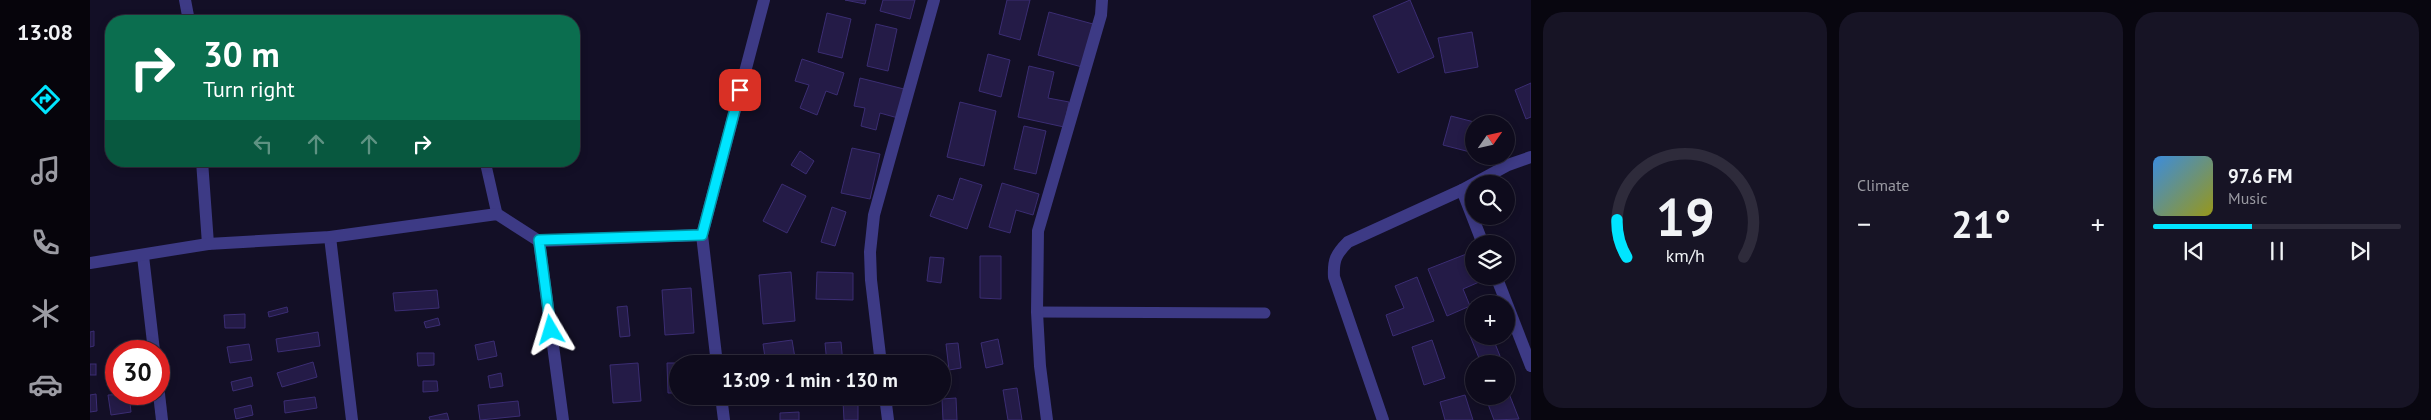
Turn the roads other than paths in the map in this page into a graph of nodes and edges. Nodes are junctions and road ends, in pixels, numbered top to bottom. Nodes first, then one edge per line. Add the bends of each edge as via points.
1 (185, 0) edge
2 (764, 0) edge
3 (934, 0) edge
4 (1102, 0) edge
5 (188, 15) edge
6 (1531, 157) edge
7 (202, 167) edge
8 (486, 167) edge
9 (1462, 190) junction
10 (497, 214) junction
11 (702, 235) junction
12 (1480, 235) edge
13 (330, 237) junction
14 (539, 240) junction
15 (208, 244) junction
16 (143, 256) junction
17 (90, 264) edge
18 (1500, 285) edge
19 (1037, 312) junction
20 (1265, 313) dead end
21 (153, 340) edge
22 (716, 355) edge
23 (879, 355) edge
24 (1531, 366) edge
25 (160, 405) edge
26 (722, 405) edge
27 (886, 405) edge
28 (162, 420) edge
29 (352, 420) edge
30 (563, 420) edge
31 (724, 420) edge
32 (888, 420) edge
33 (1048, 420) edge
34 (1383, 420) edge

1 - 5 street
2 - 11 street
3 - 23 street via 874,216 871,280
4 - 19 street via 1101,15 1038,231
6 - 9 street via 1508,165
7 - 15 street
8 - 10 lane
9 - 12 street
9 - 34 street via 1348,242 1333,263 1334,276
10 - 13 street
10 - 14 street
11 - 14 street
11 - 22 street
13 - 15 street
13 - 29 street
14 - 30 street
15 - 16 street
16 - 17 street
16 - 21 street
18 - 24 street
19 - 20 lane
19 - 33 street
25 - 28 street
26 - 31 street
27 - 32 street

